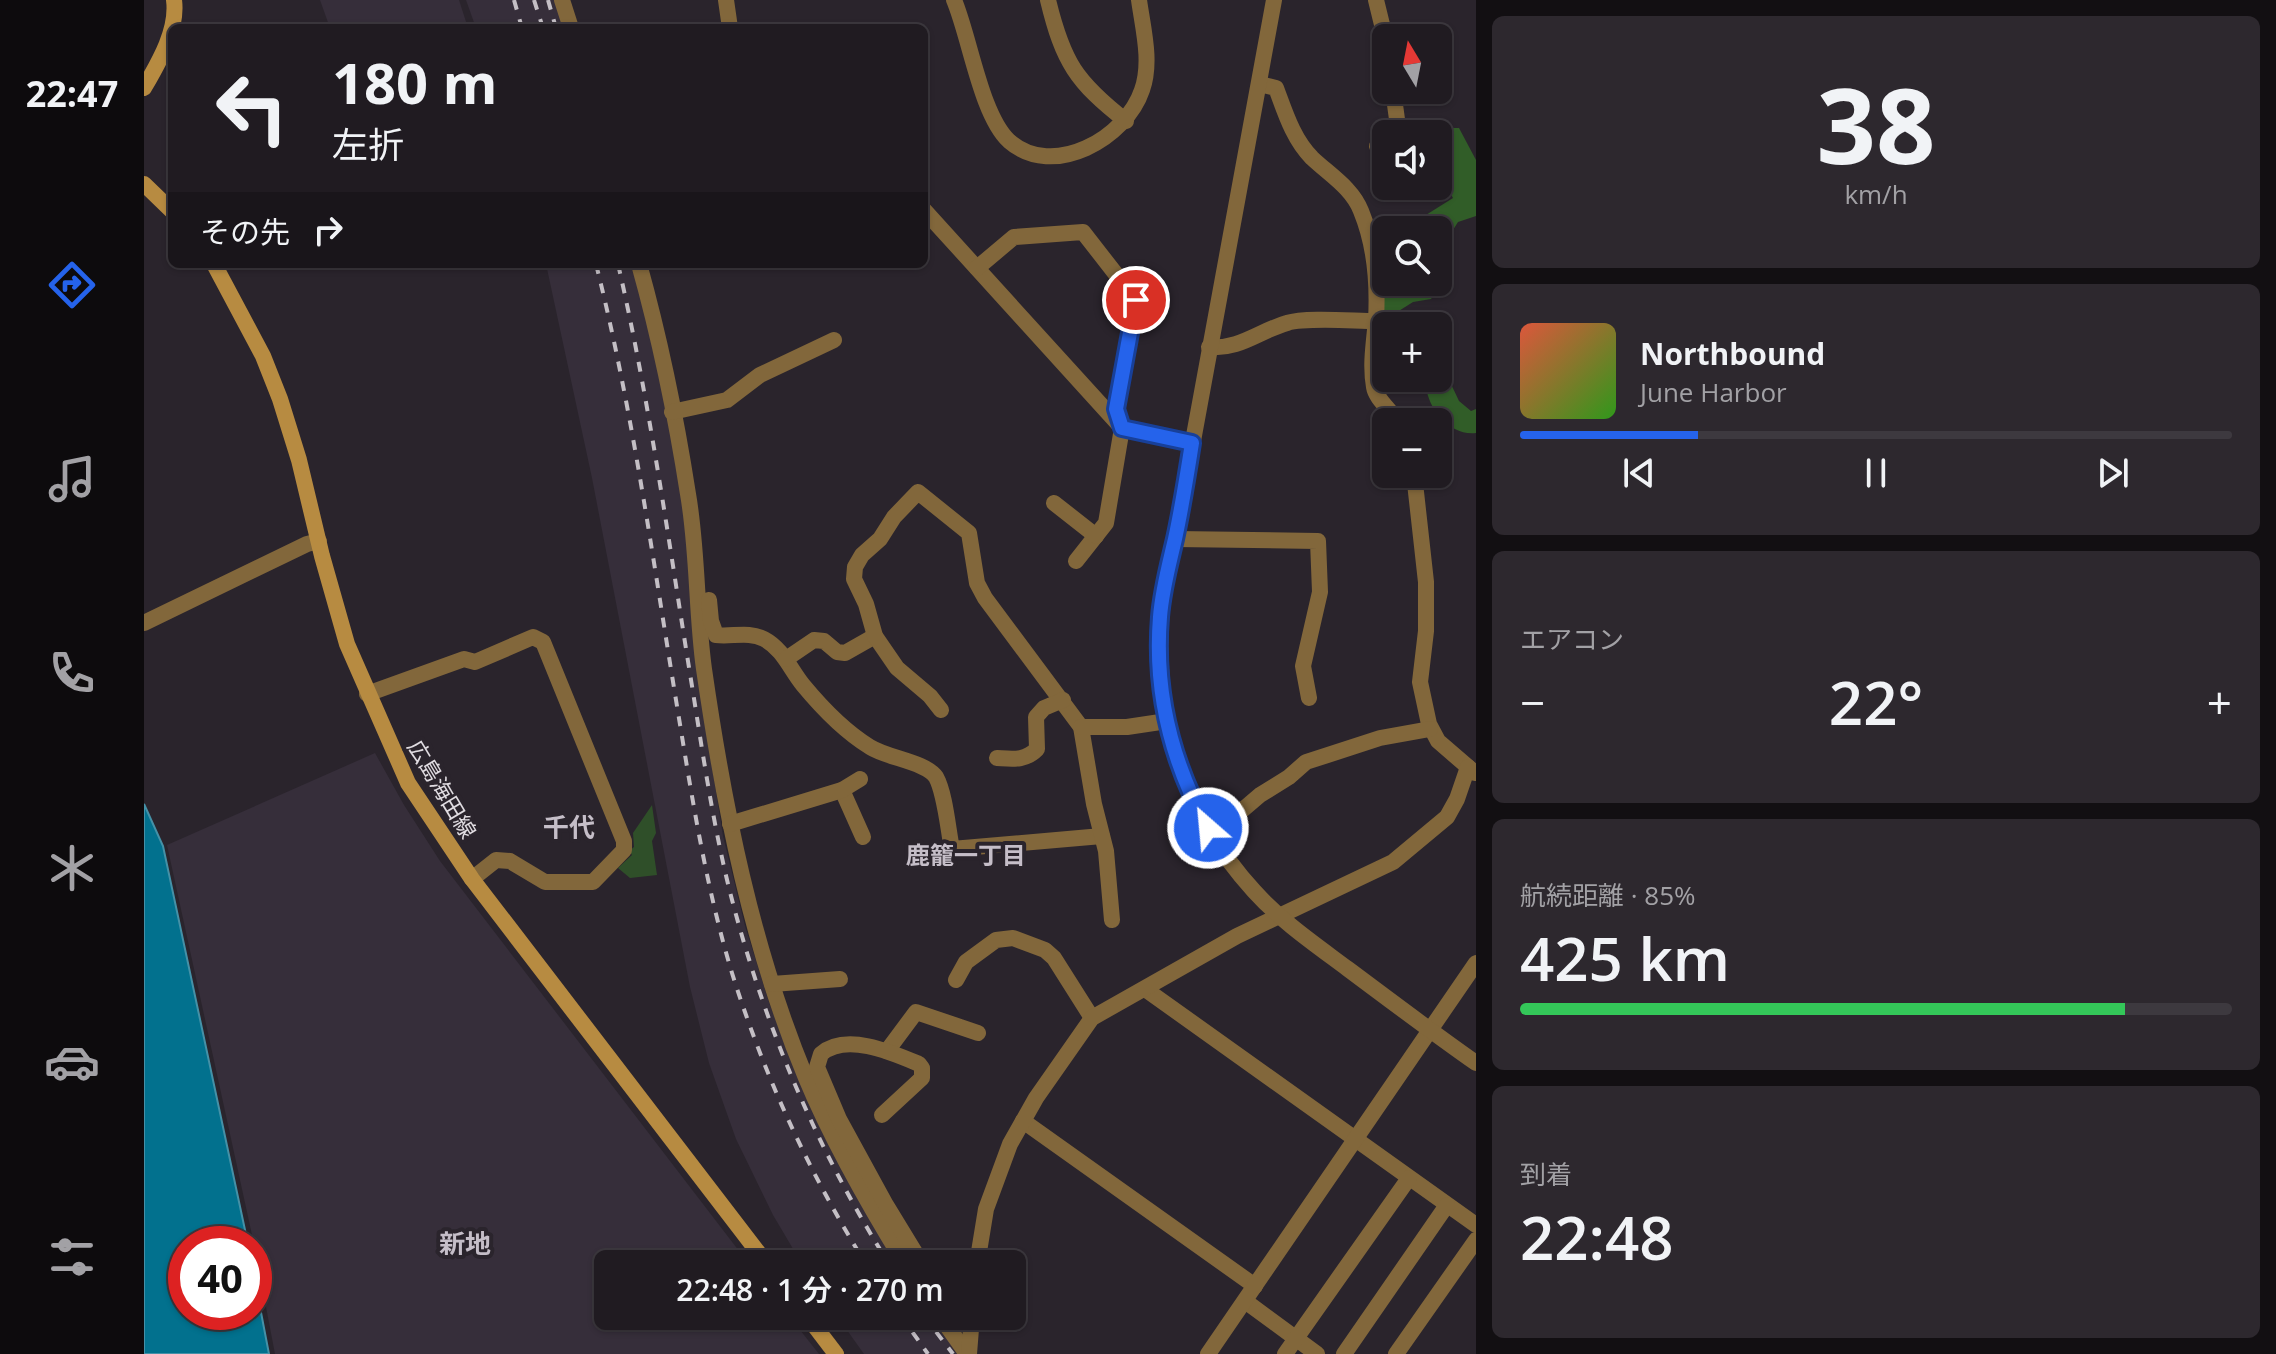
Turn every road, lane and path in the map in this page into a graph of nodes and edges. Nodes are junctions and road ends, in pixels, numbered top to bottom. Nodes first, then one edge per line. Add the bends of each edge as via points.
1 (174, 0) edge
2 (562, 0) edge
3 (726, 0) edge
4 (954, 0) edge
5 (1048, 0) edge
6 (1139, 0) edge
7 (1274, 0) edge
8 (1376, 0) edge
9 (172, 24) edge
10 (570, 24) edge
11 (729, 24) edge
12 (1382, 24) edge
13 (168, 42) edge
14 (1259, 84) junction
15 (144, 88) edge
16 (1126, 121) junction
17 (144, 184) edge
18 (168, 207) edge
19 (928, 214) edge
20 (216, 268) edge
21 (640, 268) edge
22 (977, 268) junction
23 (1376, 312) edge
24 (1372, 321) edge
25 (834, 340) dead end
26 (1209, 347) junction
27 (1375, 392) edge
28 (1389, 408) edge
29 (672, 412) junction
30 (1122, 428) junction
31 (1192, 443) junction
32 (1416, 488) edge
33 (1054, 503) dead end
34 (1096, 536) junction
35 (1175, 539) junction
36 (319, 541) junction
37 (1076, 561) dead end
38 (697, 586) junction
39 (144, 623) edge
40 (875, 636) junction
41 (786, 659) junction
42 (367, 694) junction
43 (1309, 698) dead end
44 (1063, 700) junction
45 (941, 710) dead end
46 (1167, 721) junction
47 (1081, 727) junction
48 (1430, 729) junction
49 (997, 758) dead end
50 (1472, 771) edge
51 (860, 779) dead end
52 (842, 790) junction
53 (730, 824) junction
54 (1102, 836) junction
55 (1212, 836) junction
56 (863, 837) dead end
57 (472, 879) junction
58 (1279, 915) junction
59 (1112, 920) dead end
60 (1476, 963) edge
61 (840, 979) dead end
62 (956, 980) dead end
63 (772, 984) junction
64 (1145, 989) junction
65 (1092, 1018) junction
66 (1431, 1031) junction
67 (978, 1033) dead end
68 (887, 1051) junction
69 (1476, 1063) edge
70 (882, 1115) dead end
71 (1023, 1121) junction
72 (1357, 1140) junction
73 (1409, 1178) junction
74 (1447, 1205) junction
75 (1476, 1225) edge
76 (1476, 1240) edge
77 (756, 1250) edge
78 (897, 1250) edge
79 (914, 1250) edge
80 (979, 1250) edge
81 (1255, 1286) junction
82 (1245, 1301) junction
83 (818, 1330) edge
84 (950, 1330) edge
85 (971, 1330) edge
86 (1296, 1338) junction
87 (836, 1354) edge
88 (968, 1354) edge
89 (1208, 1354) edge
90 (1285, 1354) edge
91 (1317, 1354) edge
92 (1344, 1354) edge
93 (1396, 1354) edge

1 - 9 main road
2 - 10 street
3 - 11 street
4 - 16 street via 991,115 1009,141 1034,155 1061,156 1095,144
5 - 16 street via 1068,64
6 - 16 street via 1147,62 1142,91
7 - 14 street
8 - 12 street
13 - 15 main road
14 - 23 street via 1276,88 1294,135 1361,208 1374,252
14 - 26 street
17 - 18 main road
19 - 22 street
20 - 36 main road, 広島海田線 via 280,399
21 - 29 street
22 - 30 street
22 - 30 street via 1014,237 1083,232 1136,300 1116,409
24 - 26 street via 1289,322 1238,345
25 - 29 street via 760,375 727,400
26 - 31 street
27 - 28 street
29 - 38 street via 689,496
30 - 31 street
30 - 34 street via 1106,523
31 - 35 street
32 - 48 street via 1426,582 1420,682
33 - 34 street
34 - 37 street
35 - 43 street via 1318,541 1320,592 1303,666
35 - 46 street via 1159,627
36 - 39 street
36 - 42 main road, 広島海田線 via 347,644
38 - 41 street via 707,585 716,635 765,639
38 - 53 street via 704,666
40 - 41 street via 845,653 814,640
40 - 44 street via 854,579 855,567 918,492 969,533 977,583 985,598
40 - 45 street via 897,668
41 - 54 street via 834,720 870,747 935,775 952,849
42 - 57 main road, 広島海田線 via 408,783
42 - 57 street via 464,659 475,662 533,637 543,642 624,850 593,882 545,882 510,861 496,860
44 - 47 street
44 - 49 street via 1036,717 1037,749 1029,757
46 - 47 street
46 - 55 street via 1189,792
47 - 54 street
48 - 50 street
48 - 55 street via 1380,738 1306,762
50 - 58 street via 1447,817 1393,862
51 - 52 street
52 - 53 street
52 - 56 street
53 - 63 street
54 - 59 street
55 - 58 street
57 - 77 main road, 広島海田線
58 - 64 street
58 - 66 street
60 - 66 street
61 - 63 street
62 - 65 street via 966,962 996,940 1013,938 1054,958
63 - 78 street via 828,1126
64 - 65 street
64 - 72 street
65 - 71 street
66 - 69 street
66 - 72 street
67 - 68 street via 916,1012
68 - 70 street via 919,1064 923,1073
68 - 79 street via 833,1047 821,1054 817,1067 863,1165
71 - 80 street via 986,1209
71 - 81 street
72 - 73 street
72 - 81 street
73 - 74 street
73 - 86 street
74 - 75 street
74 - 92 street
76 - 93 street
81 - 82 street
82 - 86 street
82 - 89 street
83 - 87 main road
84 - 88 street
85 - 88 street
86 - 90 street
86 - 91 street

